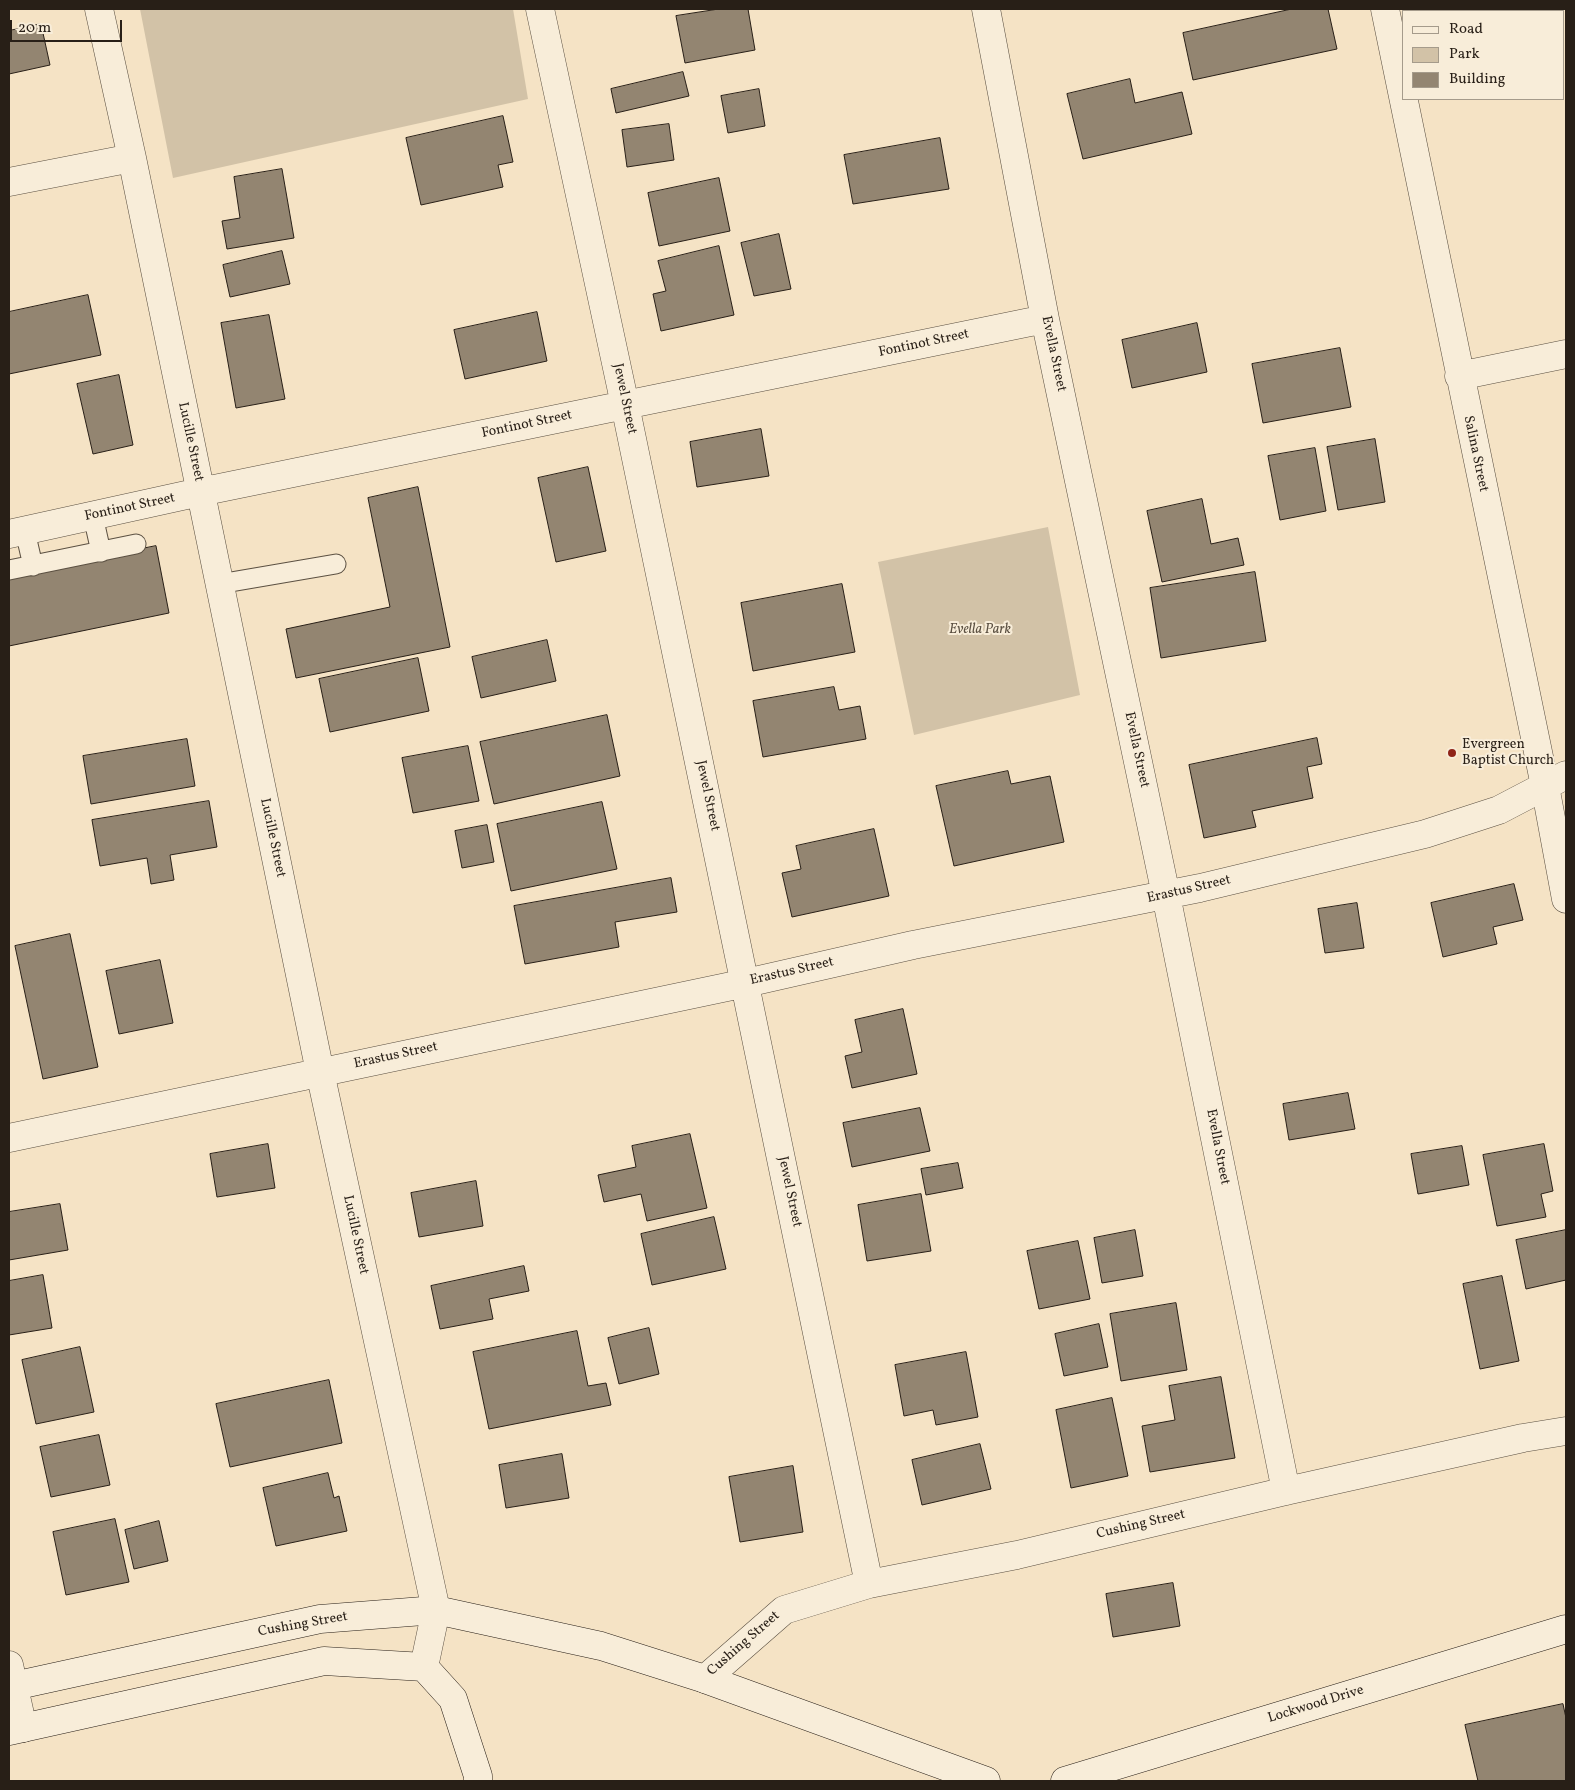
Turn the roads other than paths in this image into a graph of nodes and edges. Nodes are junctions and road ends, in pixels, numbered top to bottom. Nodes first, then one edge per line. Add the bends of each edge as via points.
1 (99, 9) edge
2 (540, 9) edge
3 (986, 9) edge
4 (1385, 9) edge
5 (1402, 93) edge
6 (1403, 100) edge
7 (132, 158) junction
8 (9, 182) edge
9 (1046, 319) junction
10 (1566, 354) edge
11 (1459, 376) junction
12 (625, 405) junction
13 (200, 492) junction
14 (93, 516) junction
15 (17, 533) edge
16 (136, 544) dead end
17 (102, 552) junction
18 (336, 564) dead end
19 (33, 566) junction
20 (9, 570) edge
21 (219, 584) junction
22 (1556, 781) edge
23 (1166, 895) junction
24 (1566, 899) edge
25 (746, 983) junction
26 (320, 1072) junction
27 (9, 1138) edge
28 (1566, 1431) edge
29 (1286, 1491) junction
30 (869, 1584) junction
31 (436, 1610) junction
32 (1566, 1629) edge
33 (424, 1667) junction
34 (10, 1679) edge
35 (705, 1679) junction
36 (16, 1730) edge
37 (478, 1781) edge
38 (986, 1781) edge
39 (1065, 1781) edge

1 - 7 street, Lucille Street
2 - 12 street, Jewel Street
3 - 9 street, Evella Street
4 - 5 street, Salina Street
6 - 11 street, Salina Street
7 - 8 street
7 - 13 street, Lucille Street
9 - 12 street, Fontinot Street
9 - 23 street, Evella Street
10 - 11 street
11 - 22 street, Salina Street
12 - 13 street, Fontinot Street
12 - 25 street, Jewel Street
13 - 14 street, Fontinot Street
13 - 21 street, Lucille Street
14 - 15 street, Fontinot Street
14 - 17 lane
15 - 19 lane
16 - 17 lane
17 - 19 lane
18 - 21 lane
19 - 20 lane
21 - 26 street, Lucille Street
22 - 23 street, Erastus Street via 1499,810 1425,834
22 - 24 street, Salina Street
23 - 25 street, Erastus Street via 913,945
23 - 29 street, Evella Street
25 - 26 street, Erastus Street
25 - 30 street, Jewel Street
26 - 27 street, Erastus Street
26 - 31 street, Lucille Street
28 - 29 street, Cushing Street
29 - 30 street, Cushing Street via 1017,1554
30 - 35 street, Cushing Street via 784,1610
31 - 33 street, Lucille Street
31 - 34 street, Cushing Street via 320,1619
31 - 35 street, Cushing Street via 601,1646
32 - 39 street, Lockwood Drive
33 - 36 street via 324,1661
33 - 37 street via 453,1699
34 - 36 street
35 - 38 street

